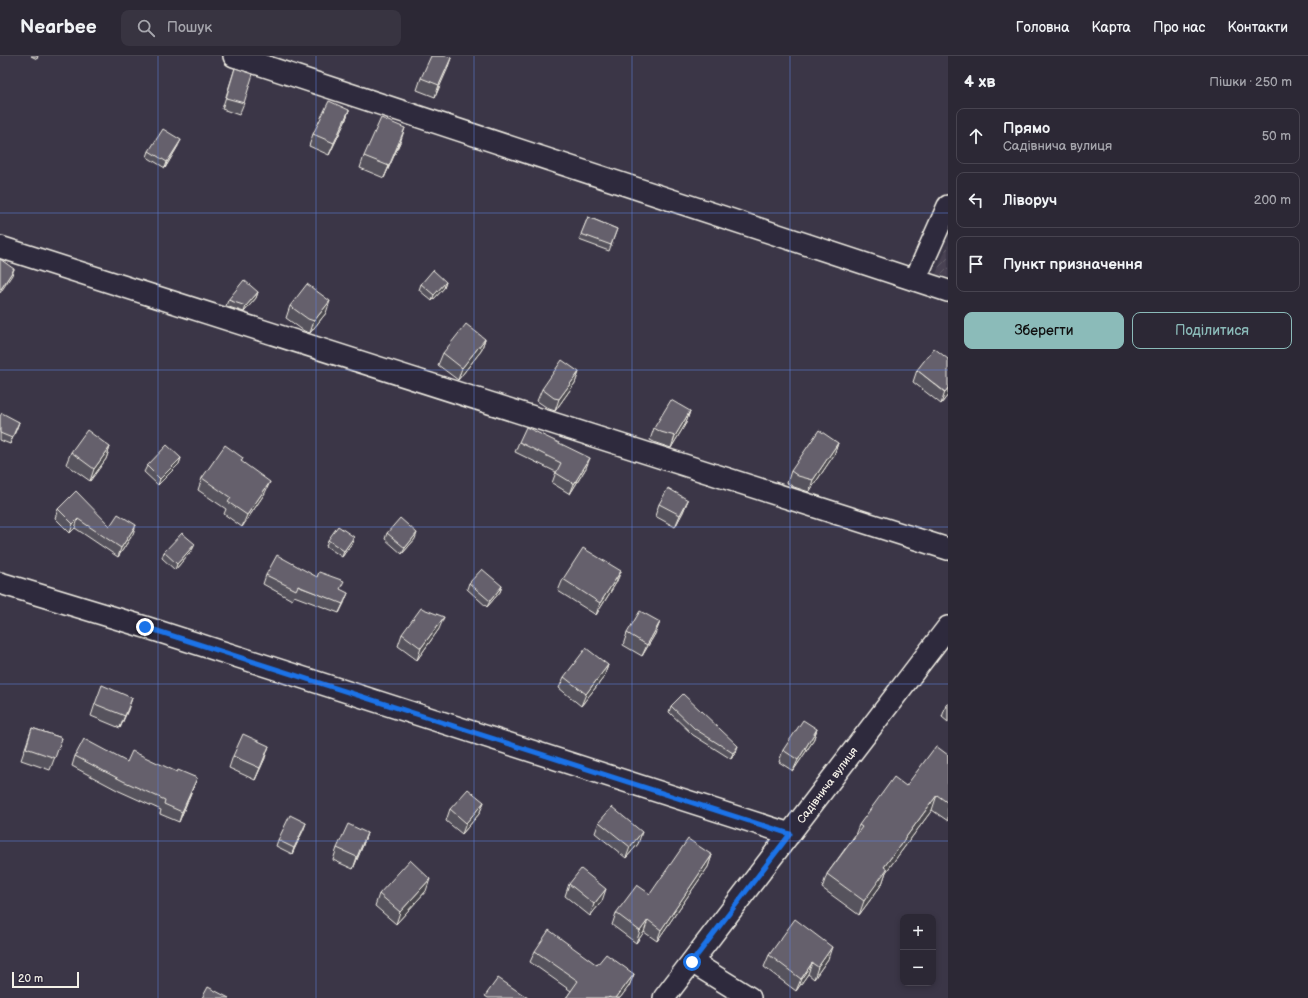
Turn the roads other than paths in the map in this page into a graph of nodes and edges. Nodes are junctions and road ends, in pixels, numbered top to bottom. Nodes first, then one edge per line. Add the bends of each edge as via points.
1 (234, 56) edge
2 (948, 206) edge
3 (0, 247) edge
4 (915, 280) junction
5 (948, 291) edge
6 (948, 549) edge
7 (0, 583) edge
8 (948, 627) edge
9 (790, 834) junction
10 (692, 962) junction
11 (664, 998) edge
12 (750, 998) edge

1 - 4 street
2 - 4 street
3 - 6 street
4 - 5 street
7 - 9 street
8 - 9 street, Садівнича вулиця
9 - 10 street, Садівнича вулиця
10 - 11 street, Садівнича вулиця
10 - 12 street

